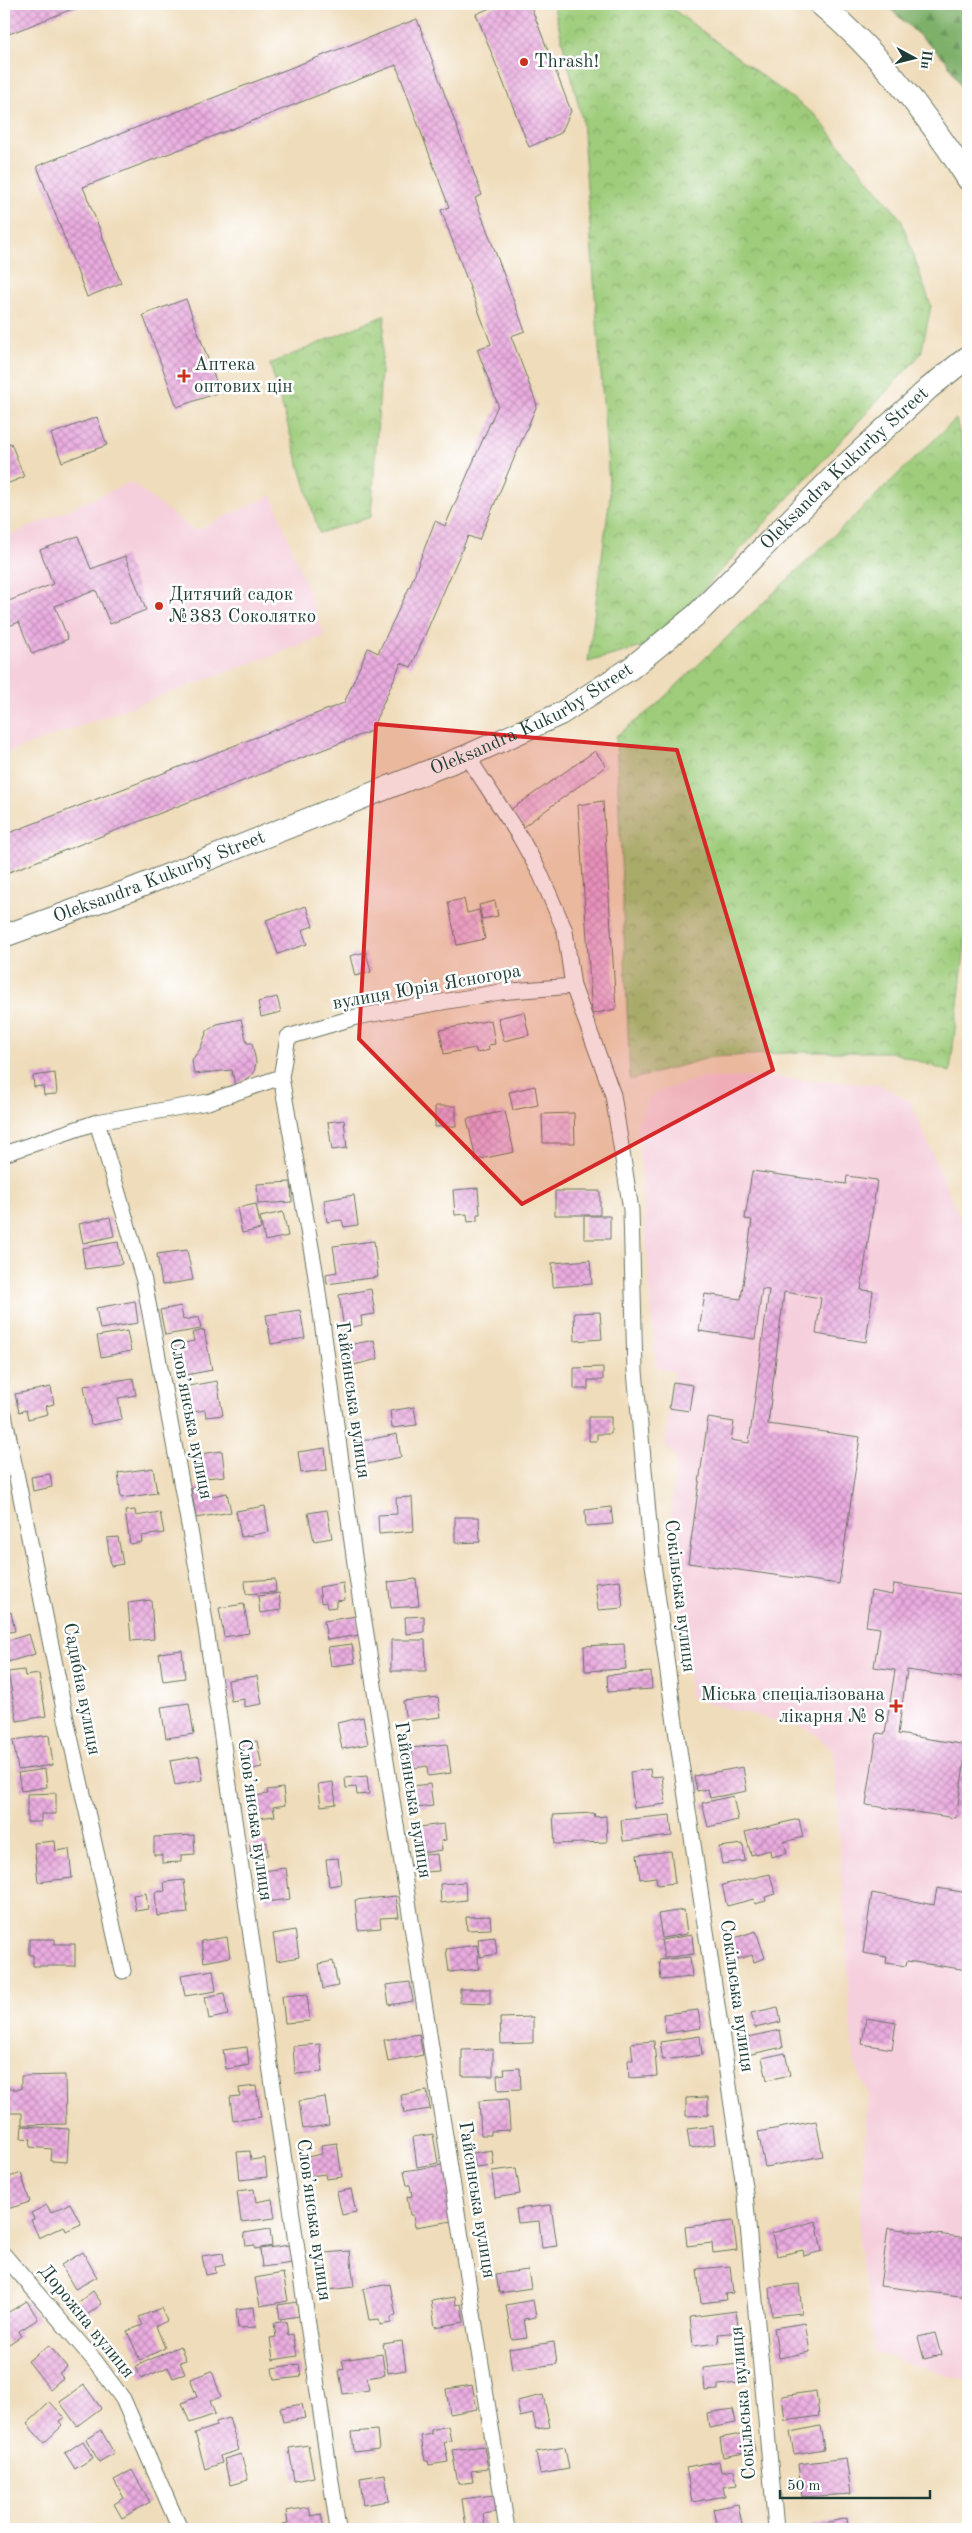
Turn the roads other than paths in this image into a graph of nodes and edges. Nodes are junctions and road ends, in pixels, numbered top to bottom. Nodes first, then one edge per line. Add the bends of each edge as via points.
1 (820, 4) edge
2 (968, 179) edge
3 (968, 357) edge
4 (467, 756) junction
5 (4, 936) edge
6 (573, 986) junction
7 (281, 1078) junction
8 (97, 1122) junction
9 (4, 1154) edge
10 (4, 1414) edge
11 (123, 1971) dead end
12 (4, 2255) edge
13 (180, 2529) edge
14 (338, 2529) edge
15 (508, 2529) edge
16 (776, 2529) edge

1 - 2 street via 889,71 934,126
3 - 4 street, Oleksandra Kukurby Street via 929,388 840,470 696,615 631,668 560,714
4 - 5 street, Oleksandra Kukurby Street via 133,890
4 - 6 street, Сокільська вулиця via 540,874 565,931
6 - 7 street, вулиця Юрія Ясногора via 500,992 366,1016 288,1038
6 - 16 street, Сокільська вулиця via 613,1095 631,1210 635,1371 652,1557 745,2193
7 - 8 street via 208,1102
7 - 15 street, Гайсинська вулиця via 315,1270 356,1572
8 - 9 street
8 - 14 street, Словʼянська вулиця via 144,1281 198,1574
10 - 11 street, Садибна вулиця via 66,1719
12 - 13 street, Дорожна вулиця via 95,2361 123,2399

